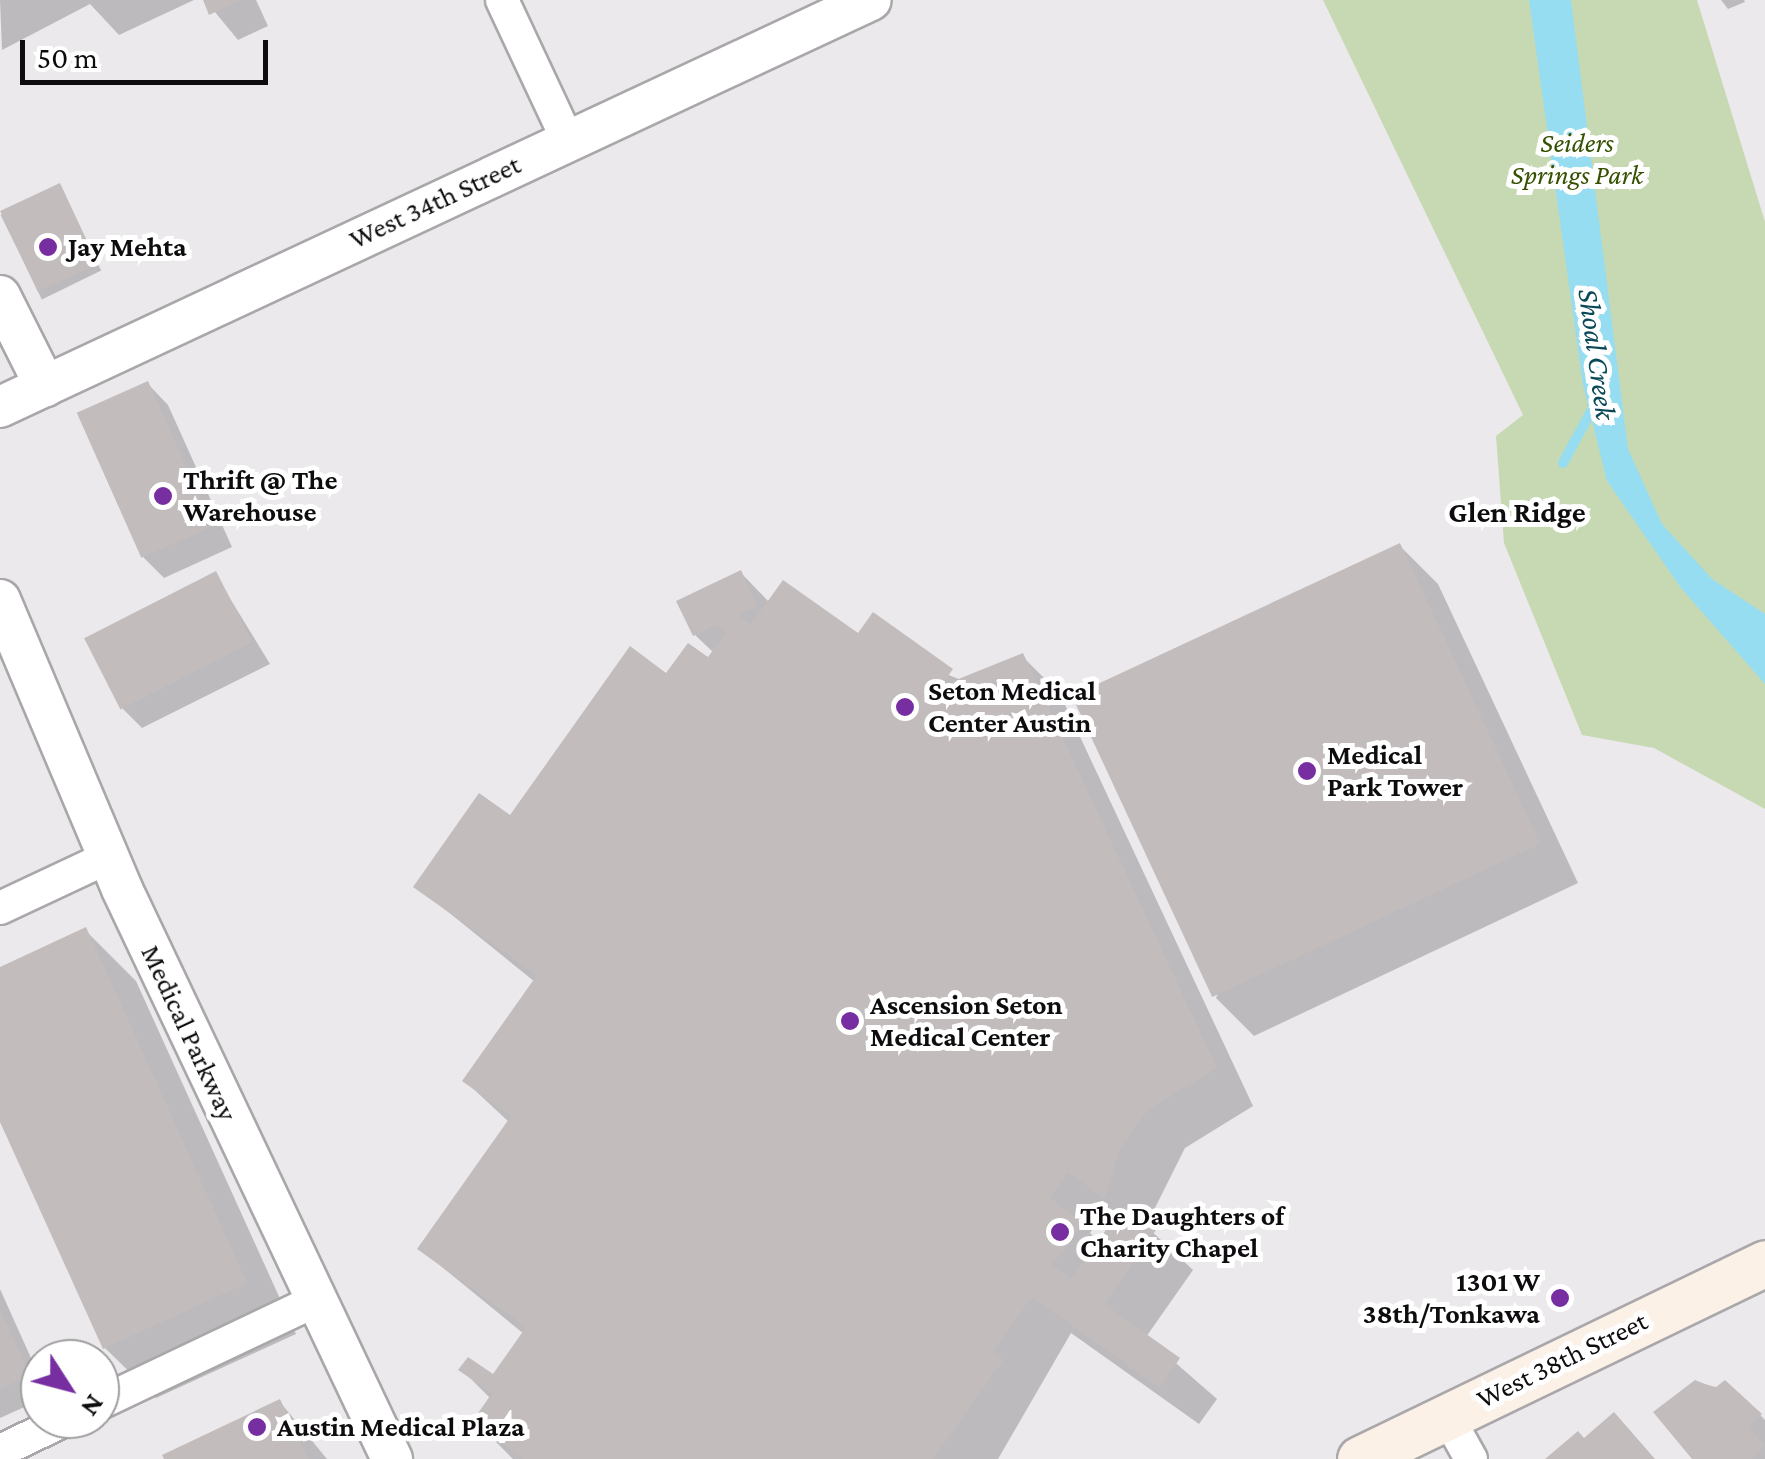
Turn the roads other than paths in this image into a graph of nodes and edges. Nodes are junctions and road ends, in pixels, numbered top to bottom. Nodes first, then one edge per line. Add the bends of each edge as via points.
1 (502, 0) edge
2 (871, 0) edge
3 (567, 139) junction
4 (0, 296) edge
5 (45, 386) junction
6 (0, 407) edge
7 (0, 600) edge
8 (111, 856) junction
9 (0, 908) edge
10 (1760, 1274) edge
11 (313, 1302) junction
12 (120, 1394) edge
13 (1446, 1416) junction
14 (26, 1439) edge
15 (0, 1451) edge
16 (392, 1459) edge
17 (1360, 1459) edge
18 (1471, 1459) edge

1 - 3 street
2 - 3 street, West 34th Street
3 - 5 street, West 34th Street
4 - 5 street
5 - 6 street, West 34th Street
7 - 8 street, Medical Parkway
8 - 9 street
8 - 11 street, Medical Parkway
10 - 13 main road, West 38th Street
11 - 12 street
11 - 16 street, Medical Parkway
13 - 17 main road, West 38th Street
13 - 18 street
14 - 15 street

